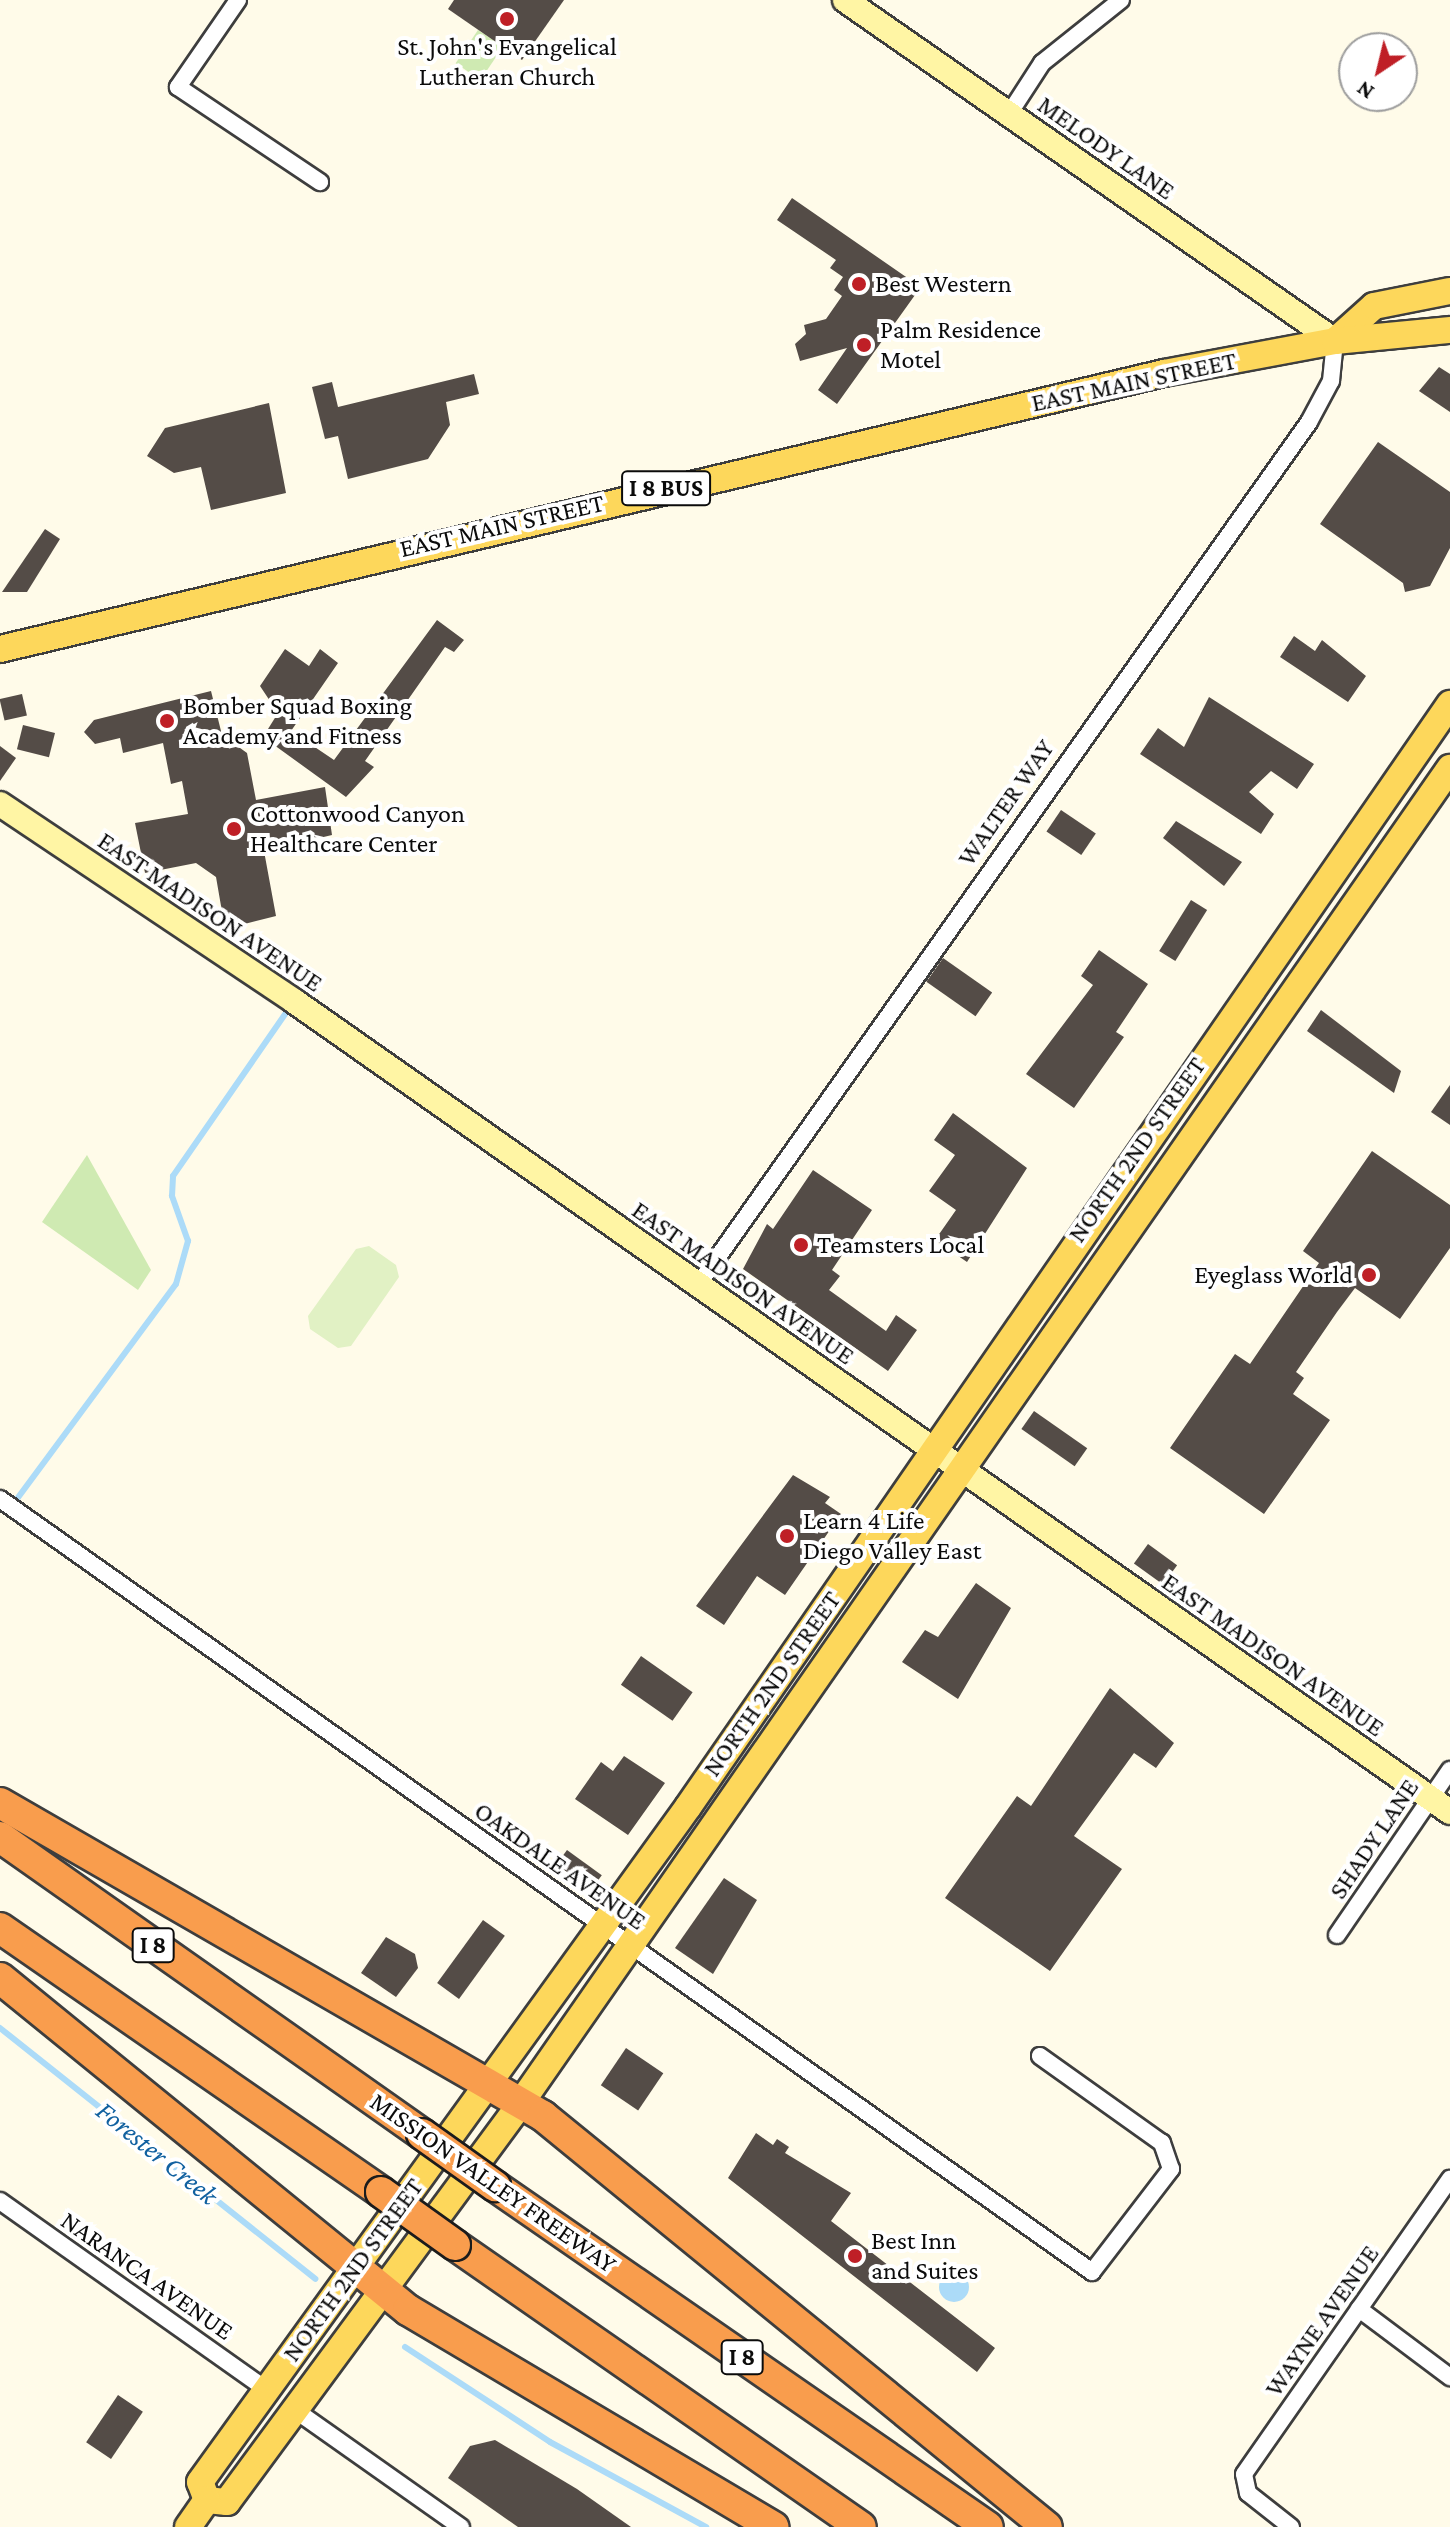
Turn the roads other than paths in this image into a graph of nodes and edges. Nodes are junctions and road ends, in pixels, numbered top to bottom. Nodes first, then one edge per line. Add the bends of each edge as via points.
1 (238, 0) edge
2 (845, 0) edge
3 (1121, 0) edge
4 (1009, 114) junction
5 (320, 182) dead end
6 (1450, 291) edge
7 (1450, 330) edge
8 (1335, 341) junction
9 (0, 649) edge
10 (1450, 704) edge
11 (1419, 748) junction
12 (1450, 768) edge
13 (3, 813) edge
14 (1410, 822) junction
15 (1317, 890) junction
16 (1326, 941) junction
17 (1149, 1133) junction
18 (1144, 1208) junction
19 (698, 1285) junction
20 (931, 1449) junction
21 (962, 1470) junction
22 (0, 1499) edge
23 (1450, 1770) edge
24 (0, 1803) edge
25 (1441, 1805) edge
26 (0, 1837) edge
27 (601, 1925) junction
28 (0, 1928) edge
29 (1337, 1935) dead end
30 (631, 1945) junction
31 (0, 1978) edge
32 (1040, 2056) dead end
33 (483, 2084) junction
34 (520, 2104) junction
35 (1450, 2179) edge
36 (0, 2201) edge
37 (359, 2266) junction
38 (385, 2288) junction
39 (333, 2300) junction
40 (1359, 2309) junction
41 (1450, 2377) edge
42 (267, 2390) junction
43 (295, 2410) junction
44 (239, 2485) junction
45 (207, 2500) junction
46 (188, 2527) edge
47 (461, 2527) edge
48 (774, 2527) edge
49 (860, 2527) edge
50 (988, 2527) edge
51 (1047, 2527) edge
52 (1291, 2527) edge

1 - 5 street via 178,87
2 - 4 street, MELODY LANE
3 - 4 street via 1042,63
4 - 8 street, MELODY LANE
6 - 8 main road, EAST MAIN STREET / I 8 BUS via 1374,306
7 - 8 main road, EAST MAIN STREET / I 8 BUS
8 - 9 main road, EAST MAIN STREET / I 8 BUS via 790,459
8 - 19 street, WALTER WAY via 1331,381 1309,422
10 - 11 main road, NORTH 2ND STREET
11 - 14 main road via 1424,780
11 - 15 main road, NORTH 2ND STREET
12 - 14 main road, NORTH 2ND STREET
13 - 19 street, EAST MADISON AVENUE
14 - 16 main road, NORTH 2ND STREET
15 - 16 main road via 1329,911
15 - 17 main road, NORTH 2ND STREET
16 - 18 main road, NORTH 2ND STREET
17 - 18 main road via 1139,1162
17 - 20 main road, NORTH 2ND STREET
18 - 21 main road, NORTH 2ND STREET
19 - 20 street, EAST MADISON AVENUE
20 - 21 street, EAST MADISON AVENUE
20 - 27 main road, NORTH 2ND STREET
21 - 25 street, EAST MADISON AVENUE
21 - 30 main road, NORTH 2ND STREET
22 - 27 street, OAKDALE AVENUE
23 - 25 street, SHADY LANE
24 - 33 highway
25 - 29 street, SHADY LANE
26 - 50 highway, MISSION VALLEY FREEWAY / I 8, bridge
27 - 30 street, OAKDALE AVENUE
27 - 33 main road, NORTH 2ND STREET
28 - 49 highway, bridge
30 - 32 street, OAKDALE AVENUE via 1092,2272 1171,2169 1162,2143
30 - 34 main road, NORTH 2ND STREET
31 - 37 highway
33 - 34 highway
33 - 37 main road, NORTH 2ND STREET
34 - 38 main road, NORTH 2ND STREET
34 - 51 highway via 751,2282
35 - 40 street, WAYNE AVENUE
36 - 42 street, NARANCA AVENUE
37 - 38 highway
37 - 39 main road, NORTH 2ND STREET
38 - 43 main road, NORTH 2ND STREET
38 - 48 highway via 408,2310
39 - 42 main road, NORTH 2ND STREET
39 - 43 main road via 334,2322 292,2386
40 - 41 street
40 - 52 street, WAYNE AVENUE via 1244,2474 1248,2493
42 - 44 main road via 271,2412 238,2466
42 - 45 main road, NORTH 2ND STREET via 200,2482
43 - 44 main road, NORTH 2ND STREET
43 - 47 street
44 - 45 main road, NORTH 2ND STREET via 227,2502
45 - 46 main road, NORTH 2ND STREET

